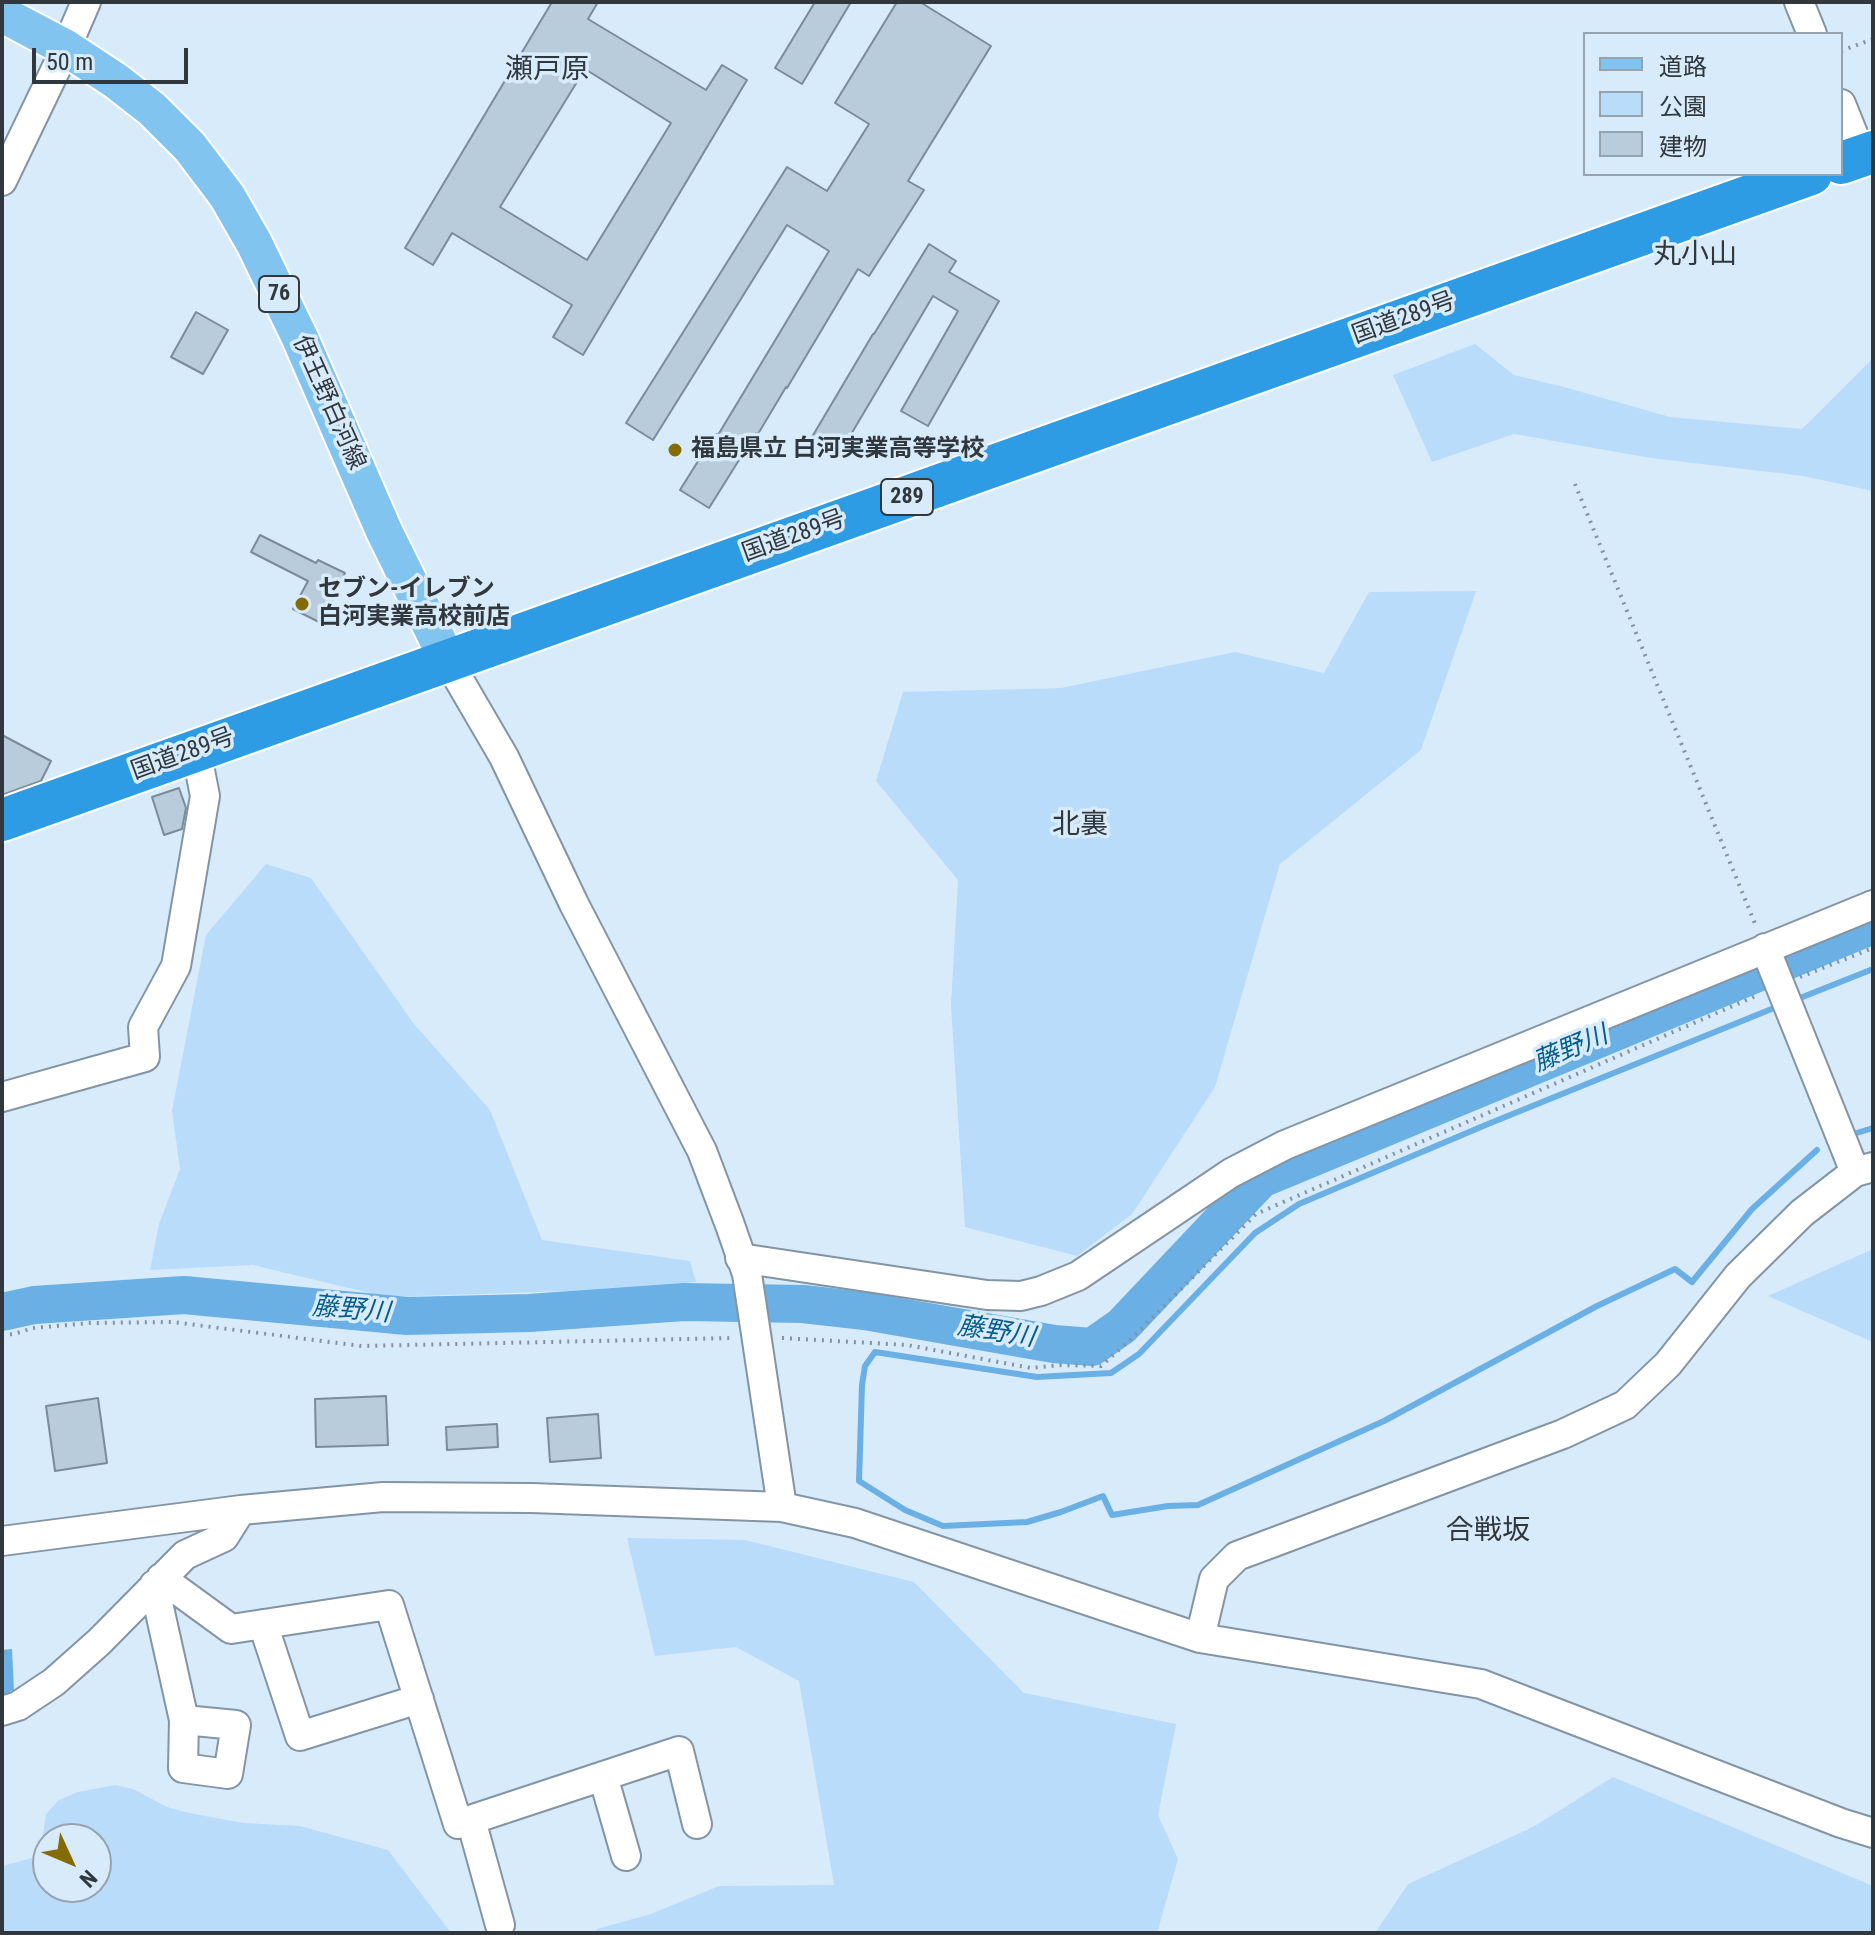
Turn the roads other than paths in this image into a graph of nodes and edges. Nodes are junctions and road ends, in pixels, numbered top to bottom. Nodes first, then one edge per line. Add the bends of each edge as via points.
1 (86, 2) edge
2 (1799, 2) edge
3 (2, 14) edge
4 (1811, 32) edge
5 (66, 48) junction
6 (1843, 110) edge
7 (1859, 157) edge
8 (1805, 176) edge
9 (2, 181) edge
10 (448, 661) junction
11 (196, 750) junction
12 (2, 820) edge
13 (1873, 905) edge
14 (1765, 948) junction
15 (2, 1097) edge
16 (1864, 1170) edge
17 (743, 1266) junction
18 (782, 1507) junction
19 (241, 1510) junction
20 (2, 1541) edge
21 (158, 1582) junction
22 (263, 1624) junction
23 (1200, 1638) junction
24 (419, 1699) junction
25 (2, 1711) edge
26 (184, 1720) dead end
27 (603, 1776) junction
28 (471, 1820) junction
29 (697, 1824) dead end
30 (1873, 1833) edge
31 (626, 1856) dead end
32 (500, 1925) dead end

1 - 5 street
2 - 4 street
3 - 5 main road, 伊王野白河線 / 76
5 - 9 street
5 - 10 main road, 伊王野白河線 / 76 via 152,109 227,196 287,311
6 - 7 street
8 - 10 highway, 国道289号 / 289
10 - 11 highway, 国道289号 / 289
10 - 17 street via 504,757 702,1151
11 - 12 highway, 国道289号 / 289
11 - 15 street via 205,796 176,966 143,1027 145,1057
13 - 14 street
14 - 16 street
14 - 17 street via 1285,1145 1231,1173 1078,1276 1041,1291 987,1295
16 - 23 street via 1802,1213 1738,1276 1668,1364 1625,1405 1563,1434 1237,1556 1214,1579
17 - 18 street
18 - 19 street via 383,1497
18 - 23 street via 855,1523
19 - 20 street
19 - 21 street via 224,1537 185,1555
21 - 22 street via 231,1629
21 - 25 street via 54,1682
21 - 26 street
22 - 24 street via 389,1605
22 - 24 street via 300,1736
23 - 30 street via 1481,1684
24 - 28 street via 458,1824
27 - 28 street
27 - 29 street via 679,1751
27 - 31 street
28 - 32 street

